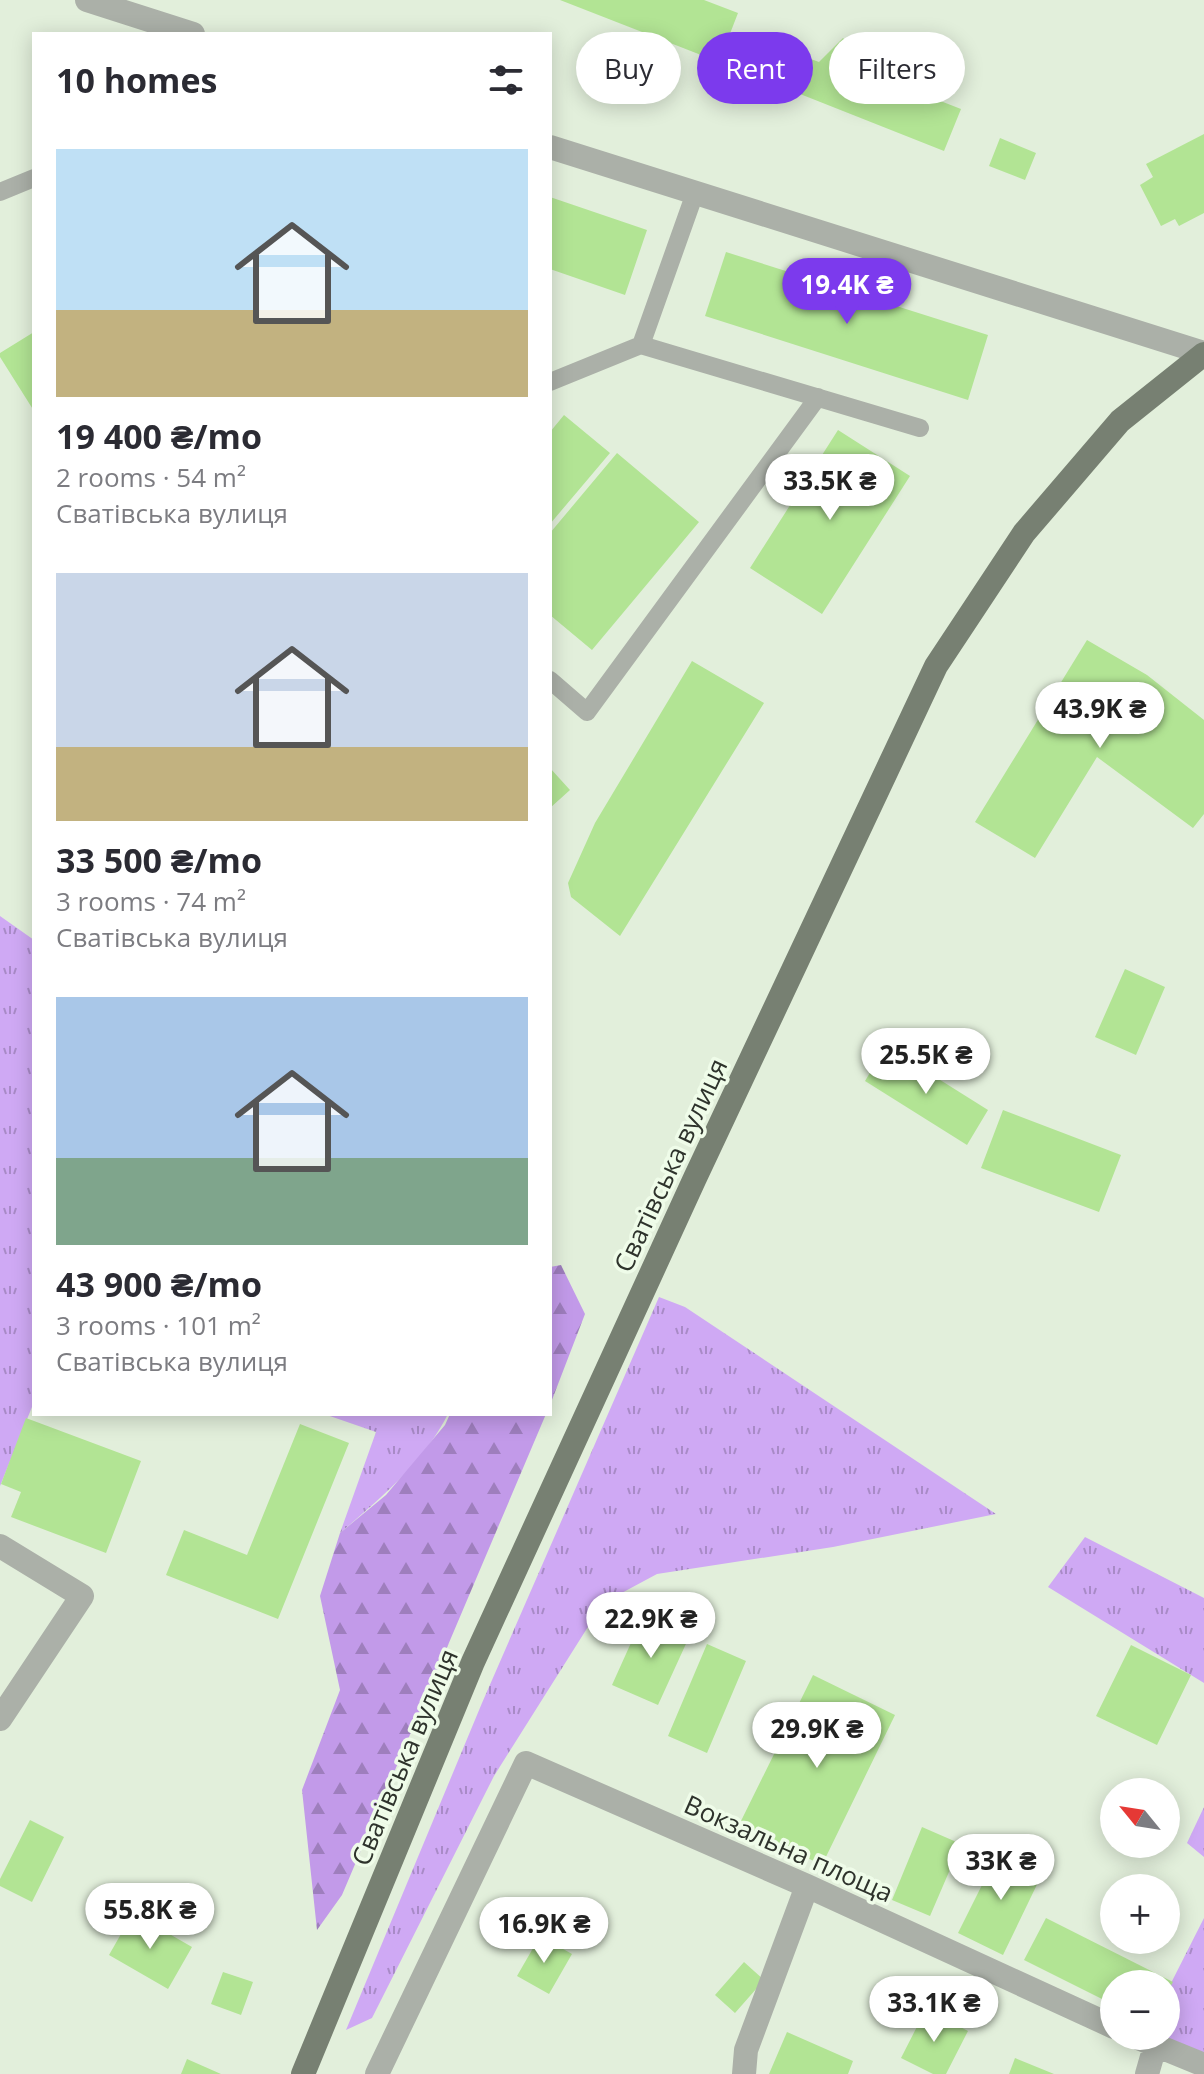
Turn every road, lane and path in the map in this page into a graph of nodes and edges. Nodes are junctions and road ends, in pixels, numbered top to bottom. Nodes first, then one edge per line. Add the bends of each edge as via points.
1 (87, 0) edge
2 (187, 32) edge
3 (552, 148) edge
4 (32, 179) edge
5 (0, 192) edge
6 (695, 193) junction
7 (641, 345) junction
8 (1204, 353) edge
9 (552, 381) edge
10 (818, 397) junction
11 (920, 428) dead end
12 (552, 682) edge
13 (0, 1546) edge
14 (0, 1719) edge
15 (807, 1886) junction
16 (1100, 2021) edge
17 (1145, 2050) edge
18 (1166, 2050) edge
19 (1204, 2065) edge
20 (303, 2074) edge
21 (377, 2074) edge
22 (744, 2074) edge
23 (1147, 2074) edge

1 - 2 street
3 - 6 street
4 - 5 lane
6 - 7 lane
6 - 8 street
7 - 9 lane
7 - 10 lane
8 - 20 main road, Сватівська вулиця via 1120,421 1024,533 936,666 473,1662
10 - 11 lane
10 - 12 lane via 587,712
13 - 14 street via 82,1596
15 - 16 street, Вокзальна площа
15 - 21 street, Вокзальна площа via 526,1763
15 - 22 street via 746,2050
17 - 23 street
18 - 19 street

